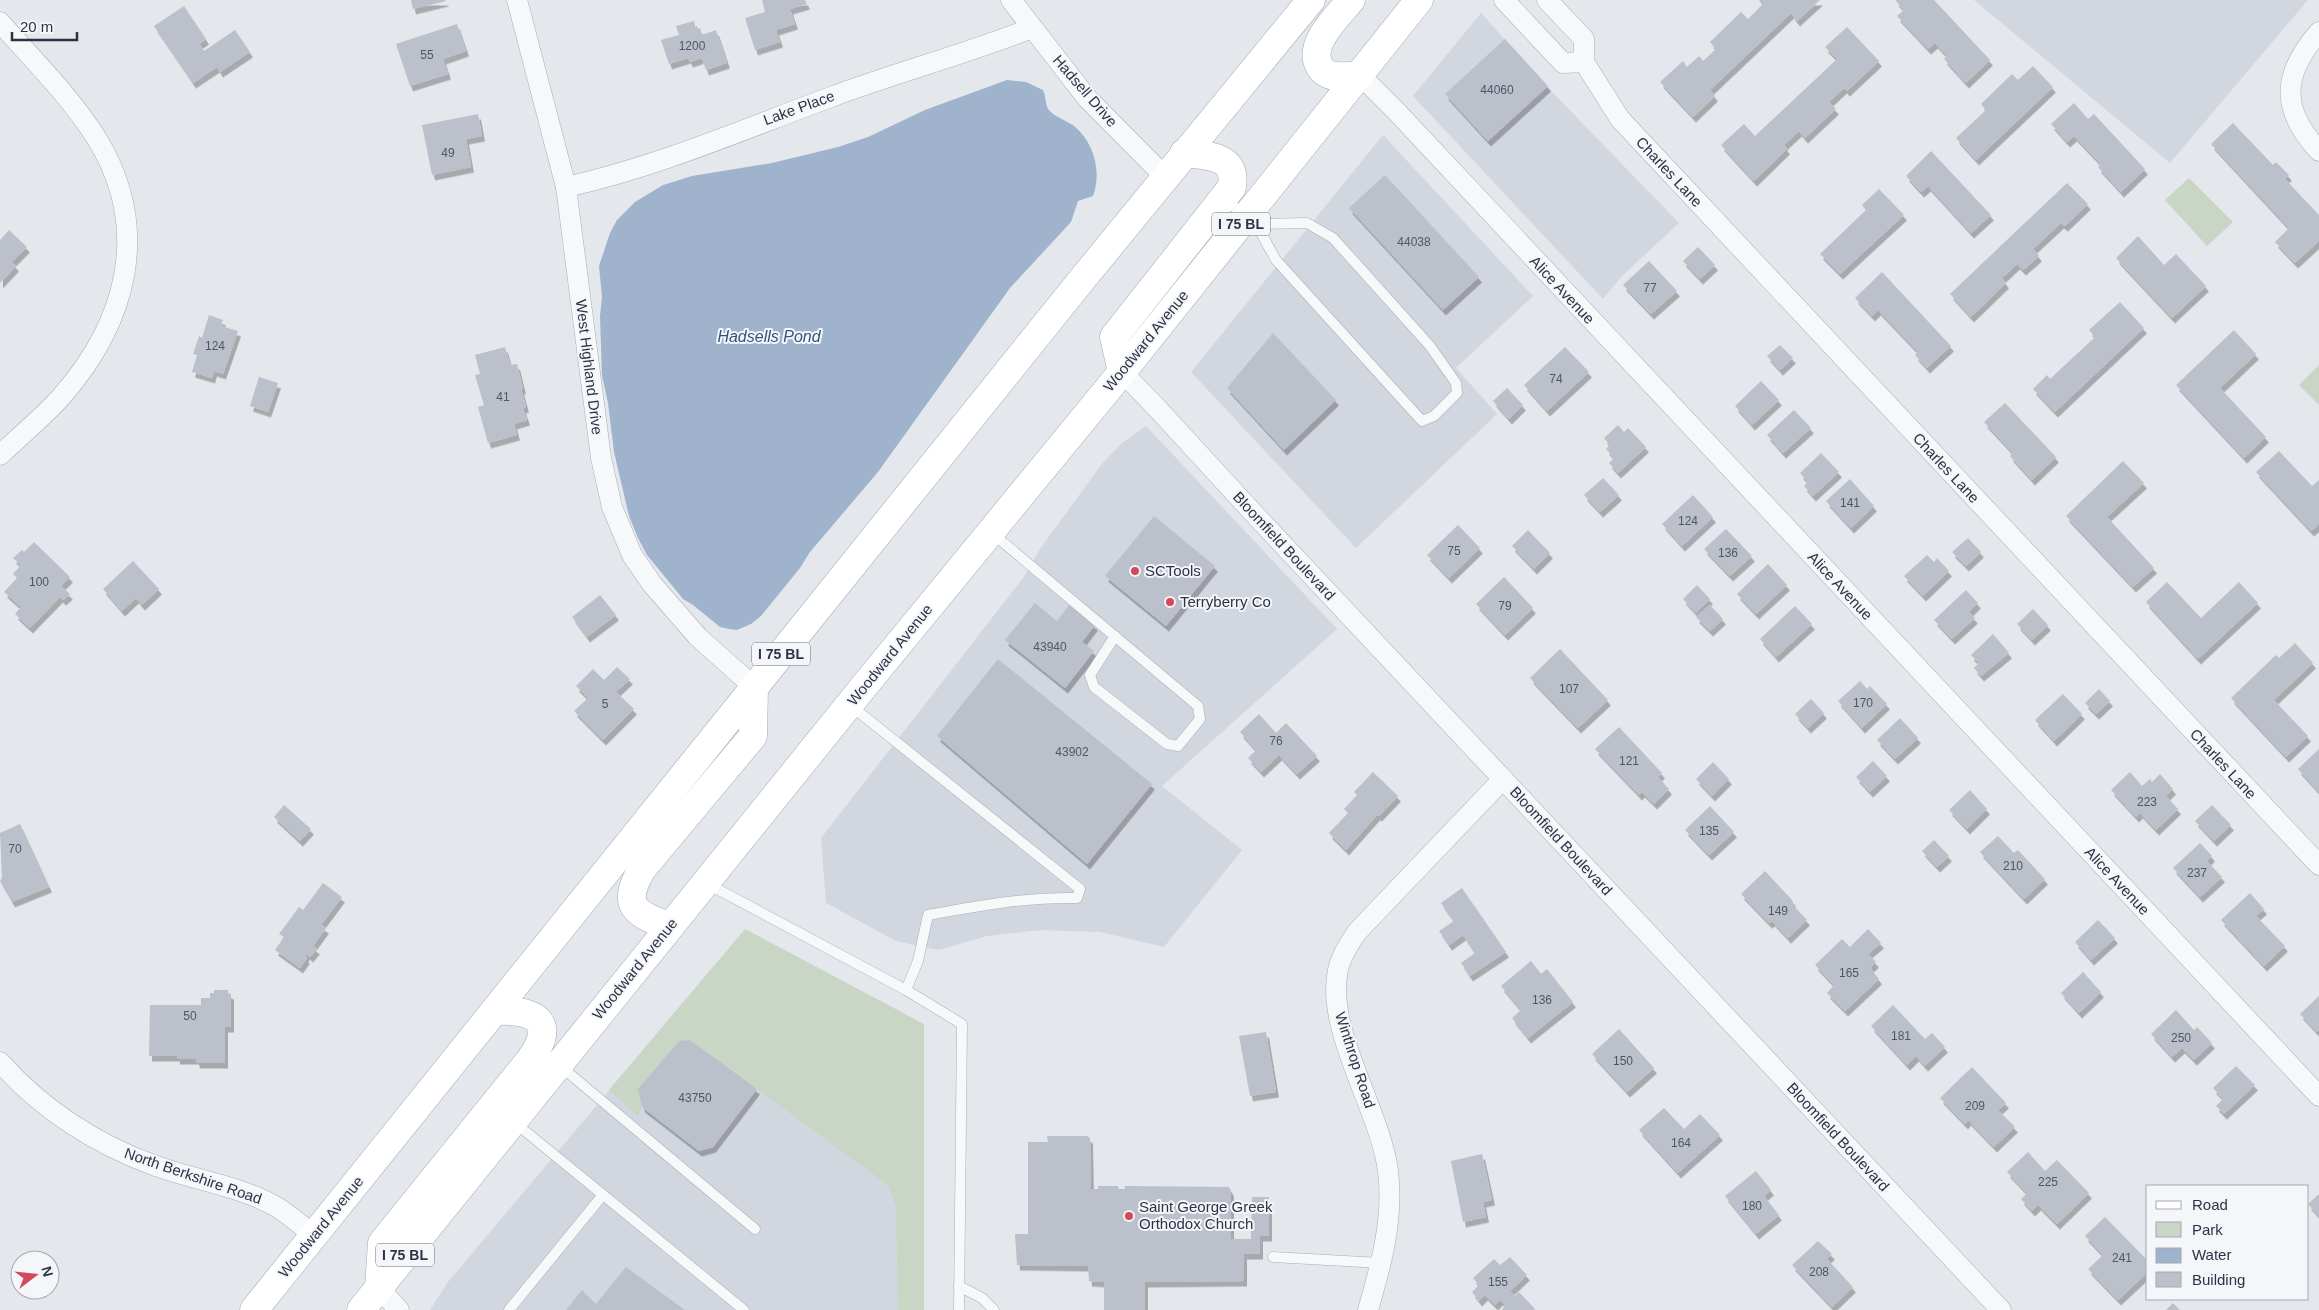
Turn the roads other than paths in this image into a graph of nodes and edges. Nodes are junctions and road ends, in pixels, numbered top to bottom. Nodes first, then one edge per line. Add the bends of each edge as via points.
1 (517, 0) edge
2 (1011, 0) edge
3 (1311, 0) edge
4 (1351, 0) edge
5 (1419, 0) edge
6 (1504, 0) edge
7 (1547, 0) edge
8 (0, 22) edge
9 (1032, 28) junction
10 (2319, 32) edge
11 (1584, 62) junction
12 (1360, 76) junction
13 (2319, 150) edge
14 (1184, 153) junction
15 (1165, 177) junction
16 (566, 187) junction
17 (1224, 199) junction
18 (1251, 221) junction
19 (1122, 372) junction
20 (0, 455) edge
21 (991, 532) junction
22 (1115, 636) junction
23 (754, 687) junction
24 (849, 705) junction
25 (1503, 779) junction
26 (2319, 865) edge
27 (705, 883) junction
28 (669, 926) junction
29 (906, 990) junction
30 (495, 1011) junction
31 (549, 1056) junction
32 (0, 1062) edge
33 (2319, 1096) edge
34 (503, 1113) junction
35 (602, 1196) junction
36 (755, 1229) dead end
37 (314, 1236) junction
38 (1273, 1257) dead end
39 (1381, 1263) junction
40 (959, 1286) junction
41 (379, 1288) junction
42 (254, 1310) edge
43 (361, 1310) edge
44 (399, 1310) edge
45 (509, 1310) edge
46 (744, 1310) edge
47 (959, 1310) edge
48 (994, 1310) edge
49 (1368, 1310) edge
50 (2001, 1310) edge

1 - 16 street, West Highland Drive
2 - 9 street, Hadsell Drive
3 - 14 main road, Woodward Avenue / I 75 BL
4 - 12 main road via 1315,50 1322,71 1335,76
5 - 12 main road, Woodward Avenue / I 75 BL
6 - 11 street via 1563,63
7 - 11 street, Charles Lane via 1584,39
8 - 20 street via 57,86 103,149 123,202 128,250 117,305 94,353 60,398
9 - 15 street, Hadsell Drive via 1087,98
9 - 16 street, Lake Place via 852,89 636,169
10 - 13 street via 2296,63 2290,93 2296,119
11 - 26 street, Charles Lane via 1620,119
12 - 18 main road, Woodward Avenue / I 75 BL
12 - 33 street, Alice Avenue
14 - 15 main road, Woodward Avenue / I 75 BL
14 - 17 main road via 1221,159 1229,166 1234,175 1232,187
15 - 23 main road, Woodward Avenue / I 75 BL
16 - 23 street, West Highland Drive via 601,458 618,523 641,570 678,616
17 - 18 lane
17 - 19 main road via 1114,337
18 - 18 lane via 1276,260 1422,421 1434,416 1457,393 1456,383 1430,346 1333,238 1307,223
18 - 19 main road, Woodward Avenue / I 75 BL
19 - 21 main road, Woodward Avenue / I 75 BL
19 - 25 street, Bloomfield Boulevard
21 - 22 lane
21 - 24 main road, Woodward Avenue / I 75 BL
22 - 22 lane via 1198,706 1200,719 1178,746 1168,744 1094,687 1090,675
23 - 28 main road via 753,736 642,869 635,884 632,900 636,911
23 - 30 main road, Woodward Avenue / I 75 BL
24 - 27 main road, Woodward Avenue / I 75 BL
24 - 29 lane via 1080,889 1077,898 984,905 928,915 918,960
25 - 39 street, Winthrop Road via 1357,932 1338,968 1336,992 1341,1023 1382,1142 1388,1172 1389,1216
25 - 50 street, Bloomfield Boulevard
27 - 28 main road, Woodward Avenue / I 75 BL
27 - 29 lane
28 - 31 main road, Woodward Avenue / I 75 BL
29 - 40 lane via 962,1024
30 - 31 main road via 524,1011 536,1018
30 - 37 main road, Woodward Avenue / I 75 BL
31 - 34 main road, Woodward Avenue
31 - 36 lane
32 - 37 street, North Berkshire Road via 43,1103 94,1138 154,1166 262,1200 287,1213
34 - 35 lane
34 - 41 main road, I 75 BL
35 - 45 lane
35 - 46 lane
37 - 42 main road, Woodward Avenue / I 75 BL
38 - 39 lane
39 - 49 street, Winthrop Road
40 - 47 lane
40 - 48 lane via 982,1298
41 - 43 main road, I 75 BL
41 - 44 street

